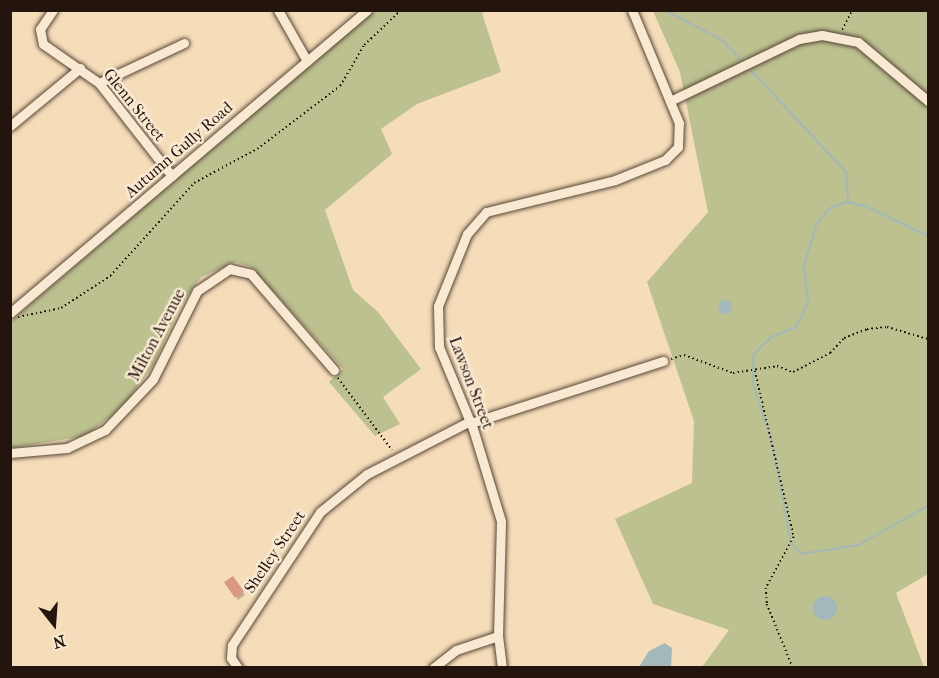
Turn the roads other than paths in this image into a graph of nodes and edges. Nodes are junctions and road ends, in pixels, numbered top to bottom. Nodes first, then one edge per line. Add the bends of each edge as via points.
1 (53, 10) edge
2 (278, 10) edge
3 (367, 10) edge
4 (632, 10) edge
5 (184, 43) dead end
6 (307, 60) junction
7 (80, 68) junction
8 (99, 82) junction
9 (670, 101) junction
10 (928, 101) edge
11 (10, 126) edge
12 (172, 176) junction
13 (10, 315) edge
14 (663, 361) road end
15 (334, 370) road end
16 (471, 422) junction
17 (10, 453) edge
18 (498, 636) junction
19 (238, 668) edge
20 (433, 668) edge
21 (502, 668) edge

1 - 7 street, Glenn Street via 40,37
2 - 6 street
3 - 6 street, Autumn Gully Road
4 - 9 street, Lawson Street
5 - 8 street
6 - 12 street, Autumn Gully Road
7 - 8 street, Glenn Street
7 - 11 street
8 - 12 street, Glenn Street
9 - 10 street via 799,39 841,35 858,42
9 - 16 street, Lawson Street via 681,136 664,160 590,188 495,209 472,226 441,295 436,326 442,357
12 - 13 street, Autumn Gully Road
14 - 16 street, Shelley Street
15 - 17 street, Milton Avenue via 255,278 230,269 197,291 153,379 119,418 77,445
16 - 18 street, Lawson Street via 501,521
16 - 19 street, Shelley Street via 397,458 340,494 302,533 232,645 231,658
18 - 20 street via 456,650
18 - 21 street, Lawson Street

